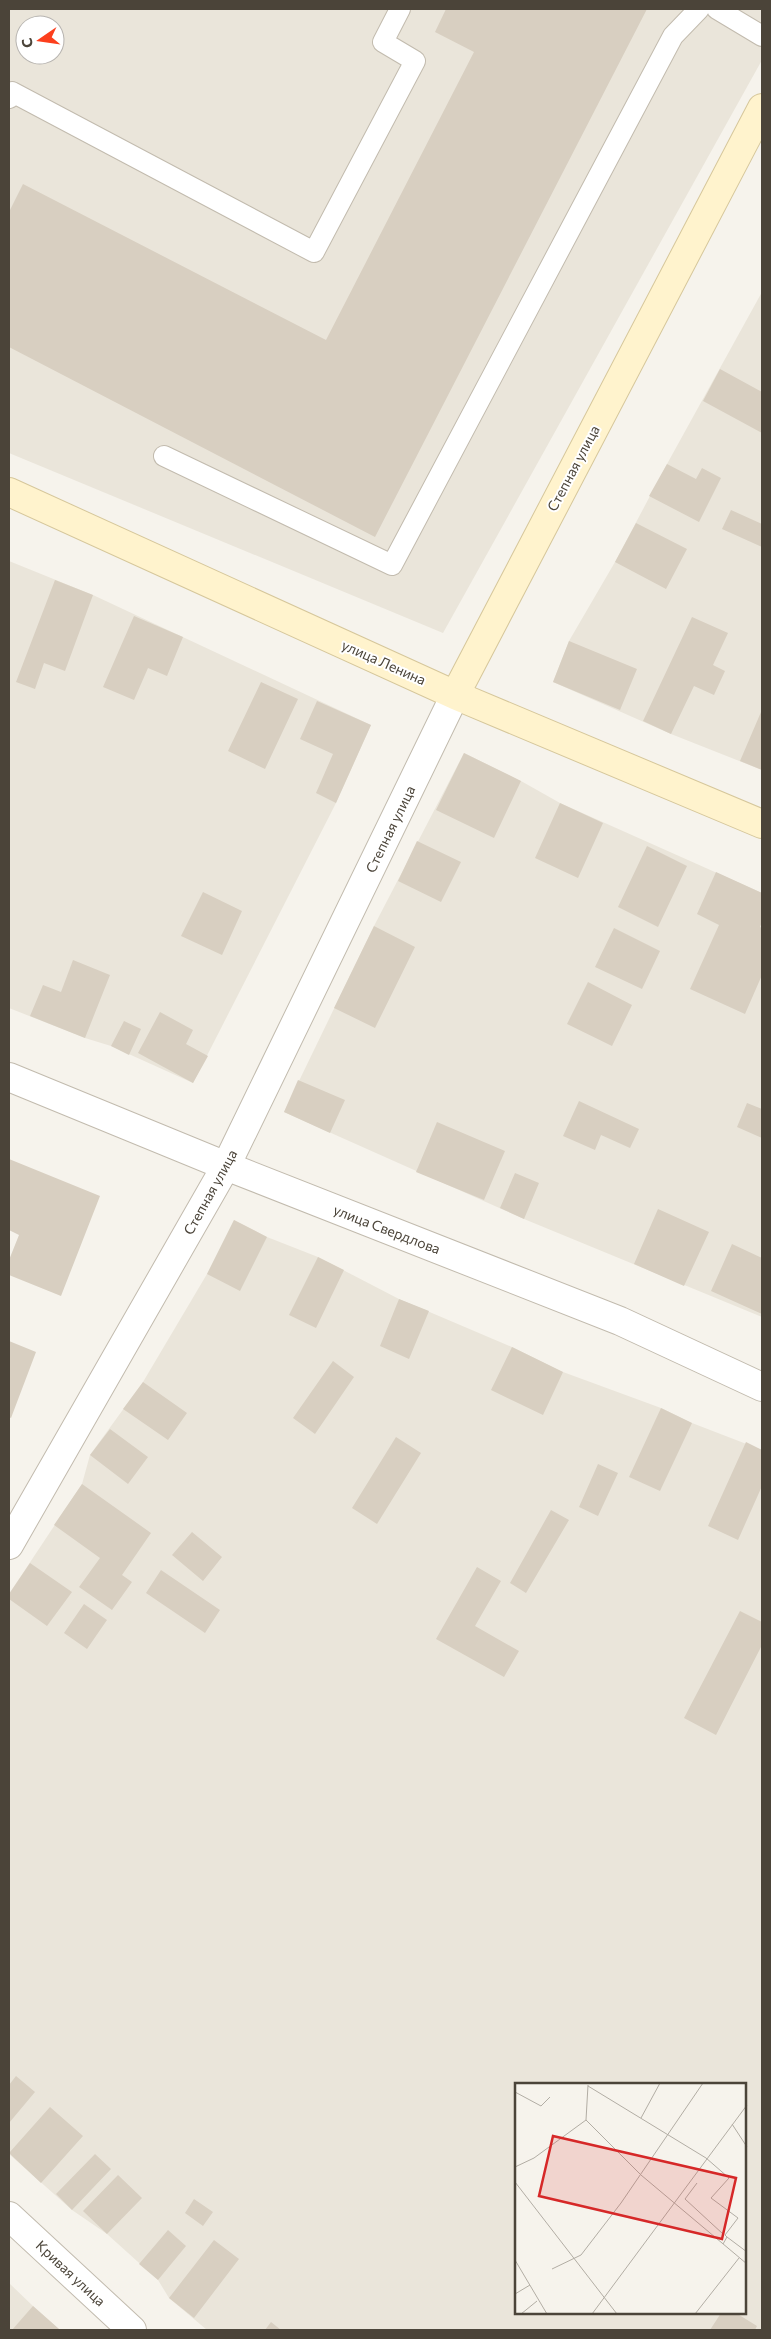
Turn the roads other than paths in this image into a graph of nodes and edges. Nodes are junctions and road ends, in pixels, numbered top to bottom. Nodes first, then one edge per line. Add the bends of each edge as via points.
1 (400, 9) edge
2 (699, 9) edge
3 (717, 9) edge
4 (762, 36) edge
5 (9, 98) edge
6 (762, 108) edge
7 (164, 456) dead end
8 (9, 492) edge
9 (455, 695) junction
10 (762, 824) edge
11 (9, 1077) edge
12 (226, 1166) junction
13 (762, 1387) edge
14 (9, 1545) edge
15 (9, 2216) edge
16 (132, 2330) edge

1 - 5 lane via 383,42 415,61 314,252 12,92
2 - 7 lane via 673,36 392,565
3 - 4 lane
6 - 9 street, Степная улица
8 - 9 street, улица Ленина
9 - 10 street, улица Ленина
9 - 12 street, Степная улица
11 - 12 street, улица Свердлова
12 - 13 street, улица Свердлова via 620,1321
12 - 14 street, Степная улица
15 - 16 street, Кривая улица

